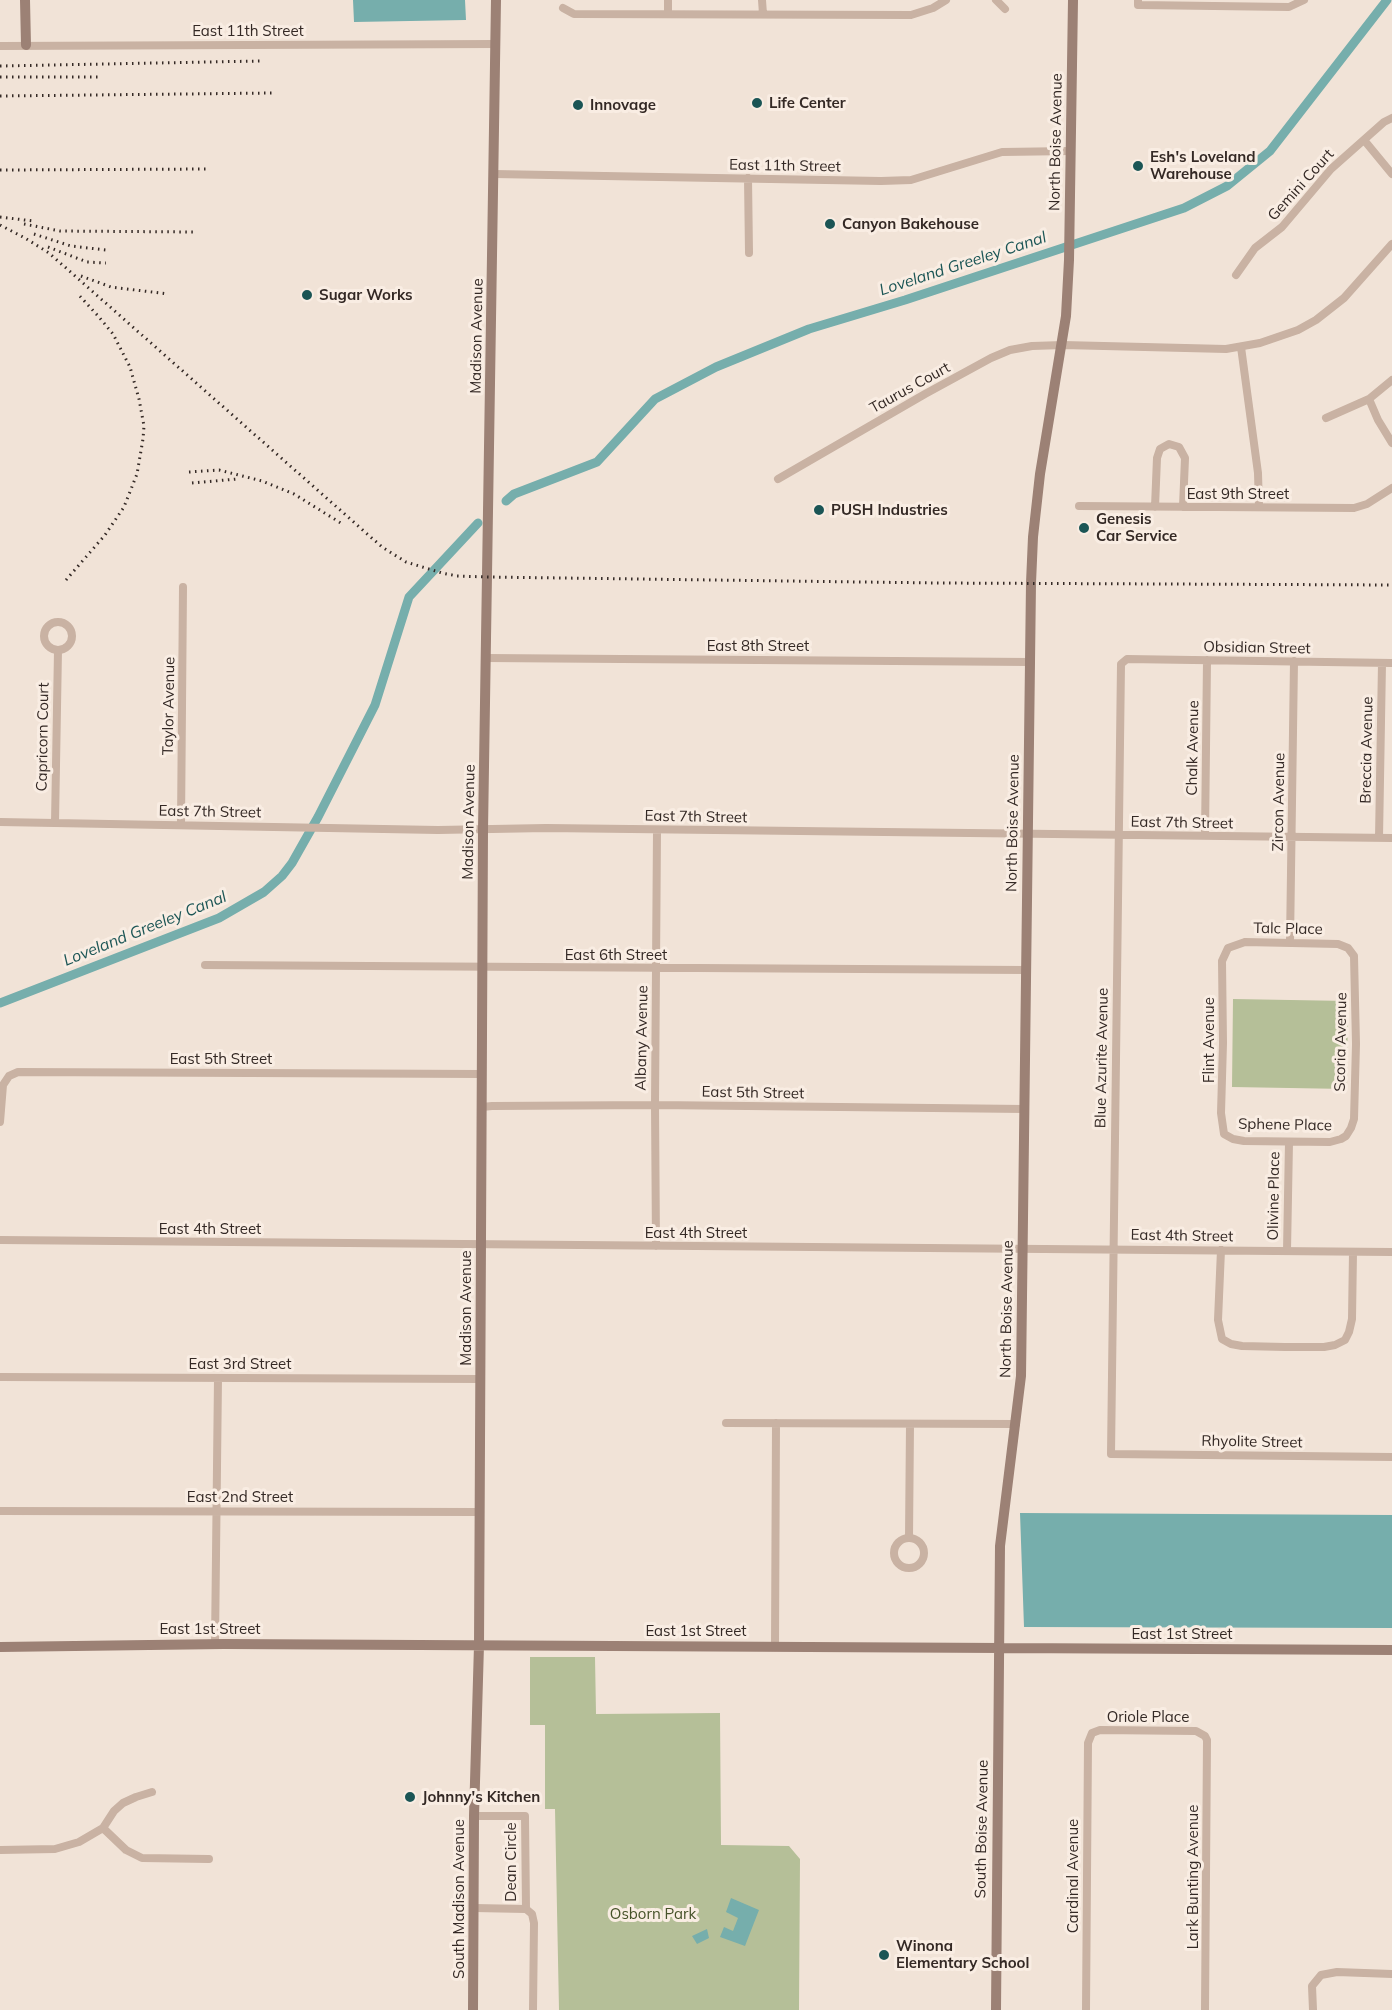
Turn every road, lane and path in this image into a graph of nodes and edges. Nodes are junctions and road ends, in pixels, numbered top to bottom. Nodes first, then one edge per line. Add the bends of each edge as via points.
1 (25, 0) edge
2 (496, 0) edge
3 (668, 0) edge
4 (762, 0) edge
5 (946, 0) edge
6 (996, 0) edge
7 (1073, 0) edge
8 (1304, 0) edge
9 (1138, 3) edge
10 (563, 8) dead end
11 (1005, 9) dead end
12 (668, 13) junction
13 (763, 14) junction
14 (496, 44) junction
15 (26, 45) junction
16 (0, 46) edge
17 (1392, 118) edge
18 (1364, 140) junction
19 (1071, 152) junction
20 (494, 174) junction
21 (1392, 174) edge
22 (748, 178) junction
23 (1392, 244) edge
24 (749, 253) dead end
25 (1236, 275) dead end
26 (1063, 345) junction
27 (1241, 347) junction
28 (1392, 380) edge
29 (1369, 399) junction
30 (1326, 418) dead end
31 (1392, 443) edge
32 (778, 479) dead end
33 (1392, 488) edge
34 (1079, 506) dead end
35 (1155, 507) junction
36 (1184, 507) junction
37 (1259, 507) junction
38 (183, 587) dead end
39 (58, 650) dead end
40 (486, 658) junction
41 (1207, 660) junction
42 (1030, 662) junction
43 (1122, 662) joint
44 (1294, 662) junction
45 (1382, 663) junction
46 (1392, 663) edge
47 (0, 822) edge
48 (55, 823) junction
49 (181, 825) junction
50 (483, 830) junction
51 (657, 830) junction
52 (1028, 834) junction
53 (1118, 835) junction
54 (1205, 836) junction
55 (1292, 837) junction
56 (1379, 838) junction
57 (1392, 838) edge
58 (1290, 942) junction
59 (1228, 948) joint
60 (1348, 948) joint
61 (205, 965) dead end
62 (483, 967) junction
63 (656, 968) junction
64 (1026, 970) junction
65 (482, 1074) junction
66 (655, 1105) junction
67 (482, 1107) junction
68 (1025, 1109) junction
69 (0, 1122) edge
70 (1224, 1134) joint
71 (1346, 1136) joint
72 (1288, 1142) junction
73 (0, 1240) edge
74 (481, 1244) junction
75 (656, 1246) junction
76 (1023, 1249) junction
77 (1113, 1249) junction
78 (1221, 1250) junction
79 (1287, 1251) junction
80 (1353, 1252) junction
81 (1392, 1252) edge
82 (0, 1377) edge
83 (218, 1378) junction
84 (480, 1379) junction
85 (726, 1423) dead end
86 (776, 1423) junction
87 (910, 1424) junction
88 (1016, 1424) junction
89 (1111, 1454) joint
90 (1392, 1457) edge
91 (216, 1510) junction
92 (0, 1511) edge
93 (479, 1512) junction
94 (909, 1538) junction
95 (215, 1644) junction
96 (479, 1645) junction
97 (0, 1647) edge
98 (775, 1647) junction
99 (999, 1648) junction
100 (1392, 1650) edge
101 (1088, 1743) joint
102 (1207, 1744) joint
103 (153, 1792) dead end
104 (474, 1816) junction
105 (103, 1828) junction
106 (0, 1850) edge
107 (209, 1859) dead end
108 (474, 1908) junction
109 (526, 1909) junction
110 (1392, 1974) edge
111 (473, 2010) edge
112 (533, 2010) edge
113 (996, 2010) edge
114 (1086, 2010) edge
115 (1205, 2010) edge
116 (1313, 2010) edge

1 - 15 main road
2 - 14 main road, Madison Avenue
3 - 12 street
4 - 13 street
5 - 13 street via 911,15
6 - 11 street
7 - 19 main road, North Boise Avenue
8 - 9 street via 1289,7
10 - 12 street via 574,14
12 - 13 street
14 - 15 street, East 11th Street
14 - 20 main road, Madison Avenue
15 - 16 street, East 11th Street
17 - 18 street, Gemini Court
18 - 21 street
18 - 25 street, Gemini Court via 1332,169 1282,227 1256,248
19 - 22 street, East 11th Street via 1002,152 910,180
19 - 26 main road, North Boise Avenue
20 - 22 street, East 11th Street
20 - 40 main road, Madison Avenue
22 - 24 street
23 - 27 street via 1344,298 1316,320 1289,334
26 - 27 street
26 - 32 street, Taurus Court via 1032,346 991,358
26 - 42 main road, North Boise Avenue via 1033,537
27 - 37 street
28 - 29 street
29 - 30 street
29 - 31 street
33 - 37 street, East 9th Street via 1354,508
34 - 35 street, East 9th Street
35 - 36 street, East 9th Street
35 - 36 street via 1156,458 1160,449 1169,444 1179,447 1185,458
36 - 37 street, East 9th Street
38 - 49 street, Taylor Avenue
39 - 48 street, Capricorn Court
40 - 42 street, East 8th Street
40 - 50 main road, Madison Avenue
41 - 43 street, Obsidian Street
41 - 44 street, Obsidian Street
41 - 54 street, Chalk Avenue
42 - 52 main road, North Boise Avenue
43 - 53 street, Blue Azurite Avenue
44 - 45 street, Obsidian Street
44 - 55 street, Zircon Avenue
45 - 46 street, Obsidian Street
45 - 56 street, Breccia Avenue
47 - 48 street, East 7th Street
48 - 49 street, East 7th Street
49 - 50 street, East 7th Street
50 - 51 street, East 7th Street
50 - 62 main road, Madison Avenue
51 - 52 street, East 7th Street
51 - 63 street, Albany Avenue
52 - 53 street, East 7th Street
52 - 64 main road, North Boise Avenue
53 - 54 street, East 7th Street
53 - 77 street, Blue Azurite Avenue
54 - 55 street, East 7th Street
55 - 56 street, East 7th Street
55 - 58 street, Zircon Avenue
56 - 57 street, East 7th Street
58 - 59 street, Talc Place via 1245,942
58 - 60 street, Talc Place
59 - 70 street, Flint Avenue via 1222,961
60 - 71 street, Scoria Avenue via 1355,964 1356,1044 1354,1119
61 - 62 street, East 6th Street
62 - 63 street, East 6th Street
62 - 65 main road, Madison Avenue
63 - 64 street, East 6th Street
63 - 66 street, Albany Avenue
64 - 68 main road, North Boise Avenue
65 - 67 main road, Madison Avenue
65 - 69 street, East 5th Street via 18,1072 3,1085
66 - 67 street, East 5th Street
66 - 68 street, East 5th Street
66 - 75 street, Albany Avenue
67 - 74 main road, Madison Avenue
68 - 76 main road, North Boise Avenue
70 - 72 street, Sphene Place via 1244,1141
71 - 72 street, Sphene Place via 1330,1142
72 - 79 street, Olivine Place
73 - 74 street, East 4th Street
74 - 75 street, East 4th Street
74 - 84 main road, Madison Avenue
75 - 76 street, East 4th Street
76 - 77 street, East 4th Street
76 - 88 main road, North Boise Avenue via 1021,1376
77 - 78 street, East 4th Street
77 - 89 street, Blue Azurite Avenue
78 - 79 street, East 4th Street
78 - 80 street via 1218,1320 1222,1339 1242,1346 1286,1347 1324,1347 1345,1340 1352,1319
79 - 80 street, East 4th Street
80 - 81 street, East 4th Street
82 - 83 street, East 3rd Street
83 - 84 street, East 3rd Street
83 - 91 street
84 - 93 main road, Madison Avenue
85 - 86 street
86 - 87 street
86 - 98 street
87 - 88 street
87 - 94 street
88 - 99 main road, North Boise Avenue via 1002,1516
89 - 90 street, Rhyolite Street
91 - 92 street, East 2nd Street
91 - 93 street, East 2nd Street
91 - 95 street
93 - 96 main road, Madison Avenue
94 - 94 street via 899,1542 894,1552 897,1563 907,1568 918,1565 924,1556 922,1544
95 - 96 main road, East 1st Street
95 - 97 main road, East 1st Street
96 - 98 main road, East 1st Street
96 - 104 main road, South Madison Avenue
98 - 99 main road, East 1st Street
99 - 100 main road, East 1st Street
99 - 113 main road, South Boise Avenue
101 - 102 street, Oriole Place via 1092,1733 1112,1730 1196,1731 1205,1736
101 - 114 street, Cardinal Avenue
102 - 115 street, Lark Bunting Avenue
103 - 105 street via 123,1803
104 - 108 main road, South Madison Avenue
104 - 109 street, Dean Circle via 525,1816
105 - 106 street via 79,1842 55,1849
105 - 107 street via 133,1855 149,1859
108 - 109 street, Dean Circle
108 - 111 main road, South Madison Avenue
109 - 112 street via 534,1923
110 - 116 street via 1337,1972 1321,1976 1312,1986

